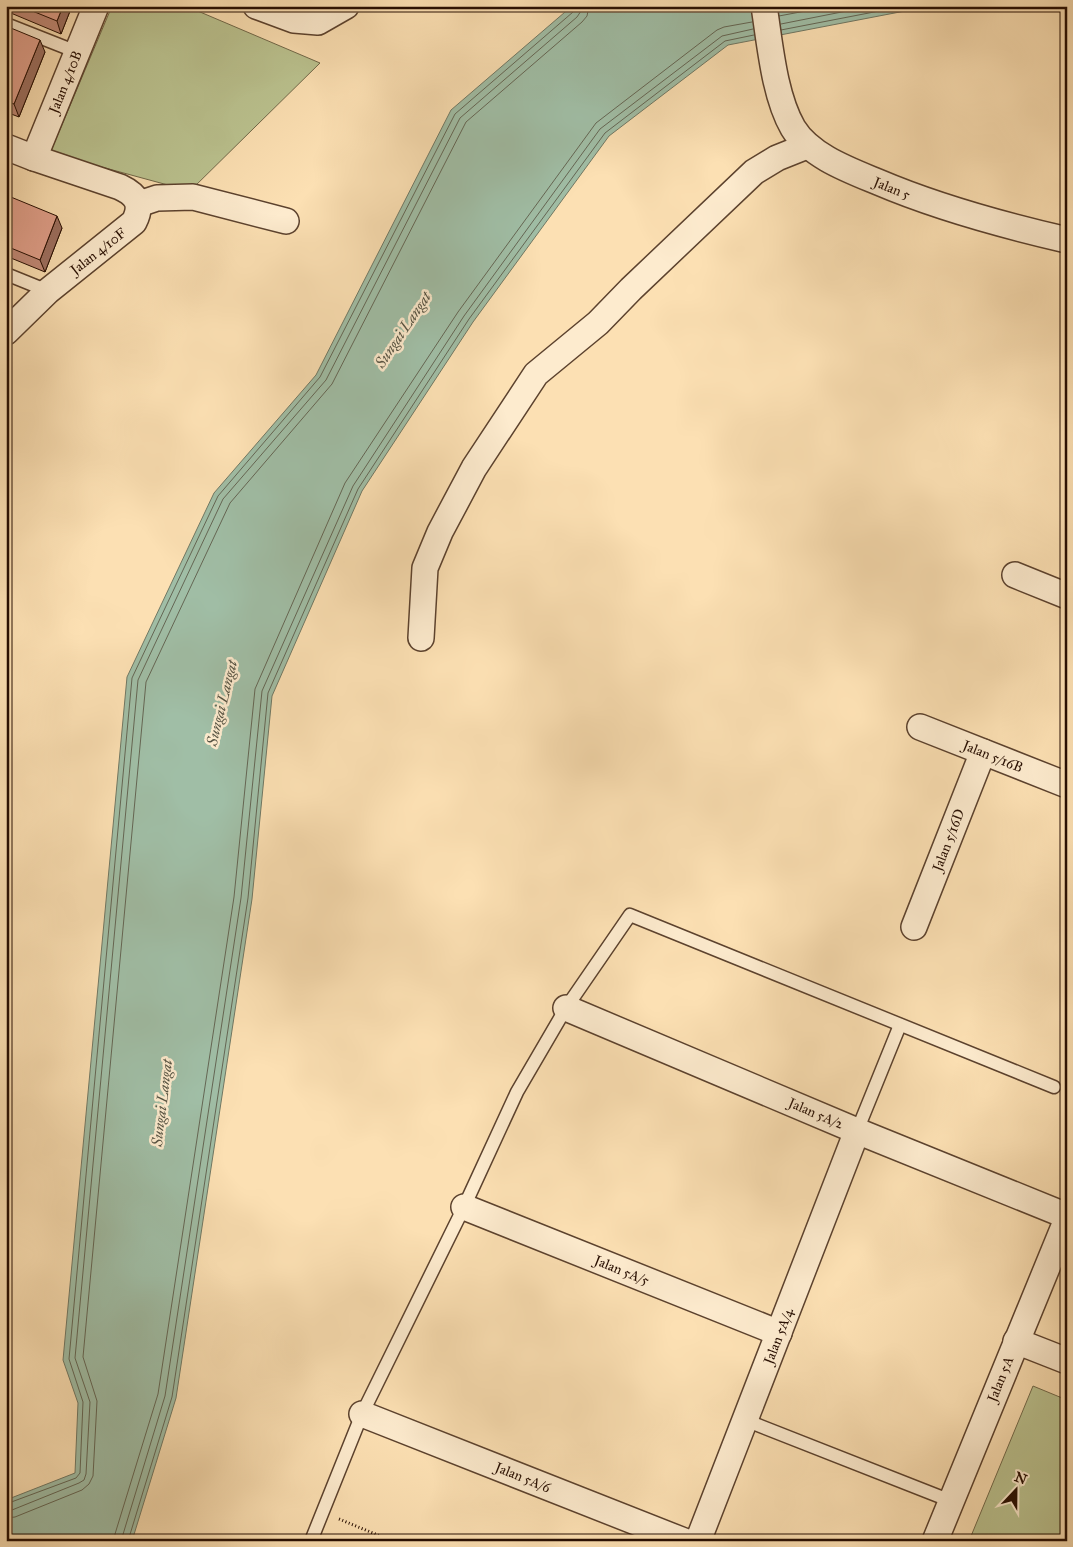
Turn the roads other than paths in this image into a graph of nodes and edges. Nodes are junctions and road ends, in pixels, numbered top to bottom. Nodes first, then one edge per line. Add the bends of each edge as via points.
1 (96, 6) edge
2 (256, 6) edge
3 (346, 6) edge
4 (764, 6) edge
5 (6, 24) edge
6 (77, 52) junction
7 (807, 146) junction
8 (6, 147) edge
9 (34, 158) junction
10 (139, 204) junction
11 (286, 221) dead end
12 (1067, 240) edge
13 (6, 274) edge
14 (48, 291) junction
15 (6, 332) edge
16 (1015, 575) dead end
17 (1067, 596) edge
18 (421, 638) dead end
19 (920, 727) dead end
20 (983, 752) junction
21 (1067, 785) edge
22 (914, 927) dead end
23 (566, 1008) junction
24 (900, 1025) junction
25 (1054, 1087) dead end
26 (857, 1131) junction
27 (464, 1207) junction
28 (1065, 1229) edge
29 (779, 1333) junction
30 (1016, 1341) junction
31 (1067, 1361) edge
32 (362, 1414) junction
33 (745, 1420) junction
34 (950, 1501) junction
35 (311, 1541) edge
36 (684, 1541) edge
37 (698, 1541) edge
38 (935, 1541) edge

1 - 6 street, Jalan 4/10B
2 - 3 street via 294,20 318,22
4 - 7 street, Jalan 5 via 785,111
5 - 6 lane
6 - 9 street, Jalan 4/10B
7 - 12 street, Jalan 5 via 833,162 911,196 969,215
7 - 18 street via 754,172 598,323 536,374 474,468 440,532 425,568
8 - 9 street
9 - 10 street via 120,186 131,192
10 - 11 street via 158,198 193,197
10 - 14 street, Jalan 4/10F via 134,222
13 - 14 lane
14 - 15 street, Jalan 4/10F
16 - 17 street
19 - 20 street, Jalan 5/16B
20 - 21 street, Jalan 5/16B
20 - 22 street, Jalan 5/16D
23 - 24 lane via 630,915
23 - 26 street, Jalan 5A/2
23 - 27 lane via 517,1092
24 - 25 lane
24 - 26 lane
26 - 28 street, Jalan 5A/2
26 - 29 street, Jalan 5A/4
27 - 29 street, Jalan 5A/5
27 - 32 lane
28 - 30 street, Jalan 5A
29 - 33 street, Jalan 5A/4
30 - 31 street
30 - 34 street, Jalan 5A
32 - 35 lane
32 - 36 street, Jalan 5A/6
33 - 34 lane
33 - 37 street, Jalan 5A/4
34 - 38 street, Jalan 5A

